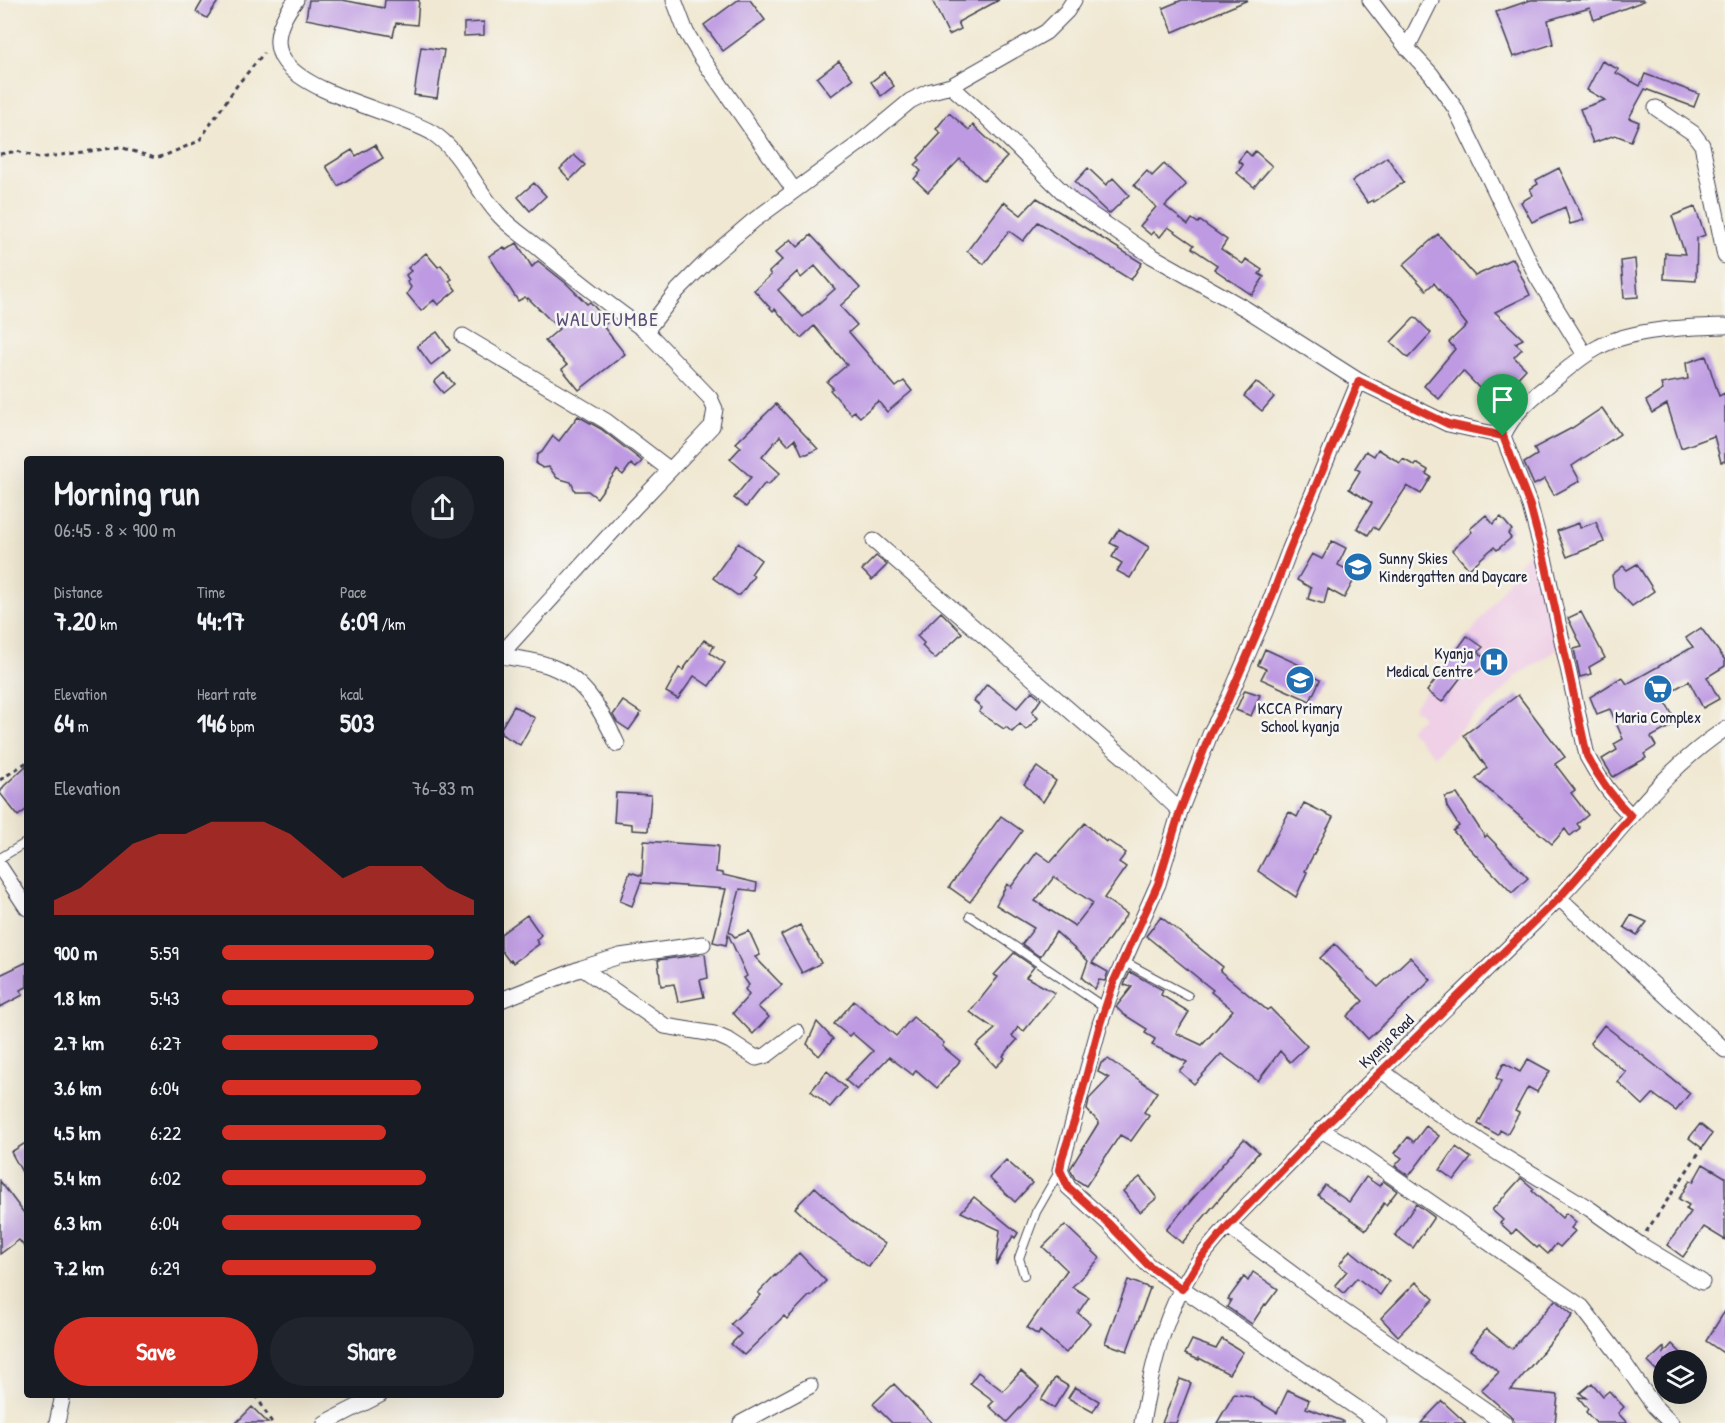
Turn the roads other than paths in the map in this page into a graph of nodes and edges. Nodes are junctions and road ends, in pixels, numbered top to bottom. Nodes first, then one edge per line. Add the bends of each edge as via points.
1 (296, 0) edge
2 (675, 0) edge
3 (1074, 0) edge
4 (1370, 0) edge
5 (1431, 0) edge
6 (1407, 48) junction
7 (951, 86) junction
8 (1656, 108) dead end
9 (794, 190) junction
10 (1725, 256) edge
11 (1725, 326) edge
12 (646, 331) junction
13 (463, 336) dead end
14 (1585, 356) junction
15 (1359, 381) junction
16 (1503, 436) junction
17 (670, 470) junction
18 (874, 541) dead end
19 (504, 652) edge
20 (504, 656) edge
21 (1725, 729) edge
22 (617, 744) dead end
23 (1180, 811) junction
24 (1631, 816) junction
25 (24, 844) edge
26 (0, 858) edge
27 (0, 867) edge
28 (1559, 898) junction
29 (24, 903) edge
30 (970, 916) dead end
31 (703, 944) dead end
32 (1123, 961) junction
33 (582, 968) junction
34 (1188, 996) dead end
35 (504, 999) edge
36 (1105, 1008) junction
37 (797, 1032) dead end
38 (1725, 1050) edge
39 (1382, 1071) junction
40 (1321, 1130) junction
41 (1060, 1170) junction
42 (1228, 1226) junction
43 (1024, 1275) dead end
44 (1702, 1282) dead end
45 (1182, 1289) junction
46 (810, 1386) dead end
47 (62, 1398) edge
48 (374, 1398) edge
49 (57, 1423) edge
50 (325, 1423) edge
51 (741, 1423) edge
52 (1142, 1423) edge
53 (1379, 1423) edge
54 (1504, 1423) edge
55 (1671, 1423) edge

1 - 12 street via 277,39 279,54 287,65 299,76 329,91 432,133 456,155 498,214 515,230
2 - 9 street via 700,57
3 - 7 street via 1046,32
4 - 6 street
5 - 6 street
6 - 14 street via 1455,108 1537,277
7 - 9 street via 910,101
7 - 15 street via 1091,215
8 - 10 street via 1693,133 1701,145
9 - 12 street via 711,257 678,290
11 - 14 street via 1685,327 1633,336 1608,342
12 - 17 street via 715,409 712,426
13 - 17 street via 606,421
14 - 16 street via 1518,411
15 - 16 street via 1448,424
15 - 23 street
16 - 24 street via 1545,562 1587,756 1613,798
17 - 19 street
18 - 23 street via 1126,759
20 - 22 street via 553,667 573,680 595,701
21 - 24 street, Kyanja Road via 1678,766
23 - 32 street via 1158,884
24 - 28 street, Kyanja Road
25 - 26 lane
27 - 29 street
28 - 38 street
28 - 39 street, Kyanja Road
30 - 36 lane
31 - 33 street via 620,956
32 - 34 lane
32 - 36 street
33 - 35 street
33 - 37 street via 665,1026 714,1034 756,1058 767,1056
36 - 41 street
39 - 40 street, Kyanja Road
39 - 44 street via 1498,1153
40 - 42 street, Kyanja Road
40 - 55 street via 1582,1307 1654,1406
41 - 43 lane via 1036,1212 1019,1258
41 - 45 street via 1068,1187 1148,1265
42 - 45 street, Kyanja Road via 1200,1259
42 - 54 street
45 - 52 street, Kyanja Road via 1163,1330
45 - 53 street
46 - 51 street
47 - 49 street
48 - 50 street

